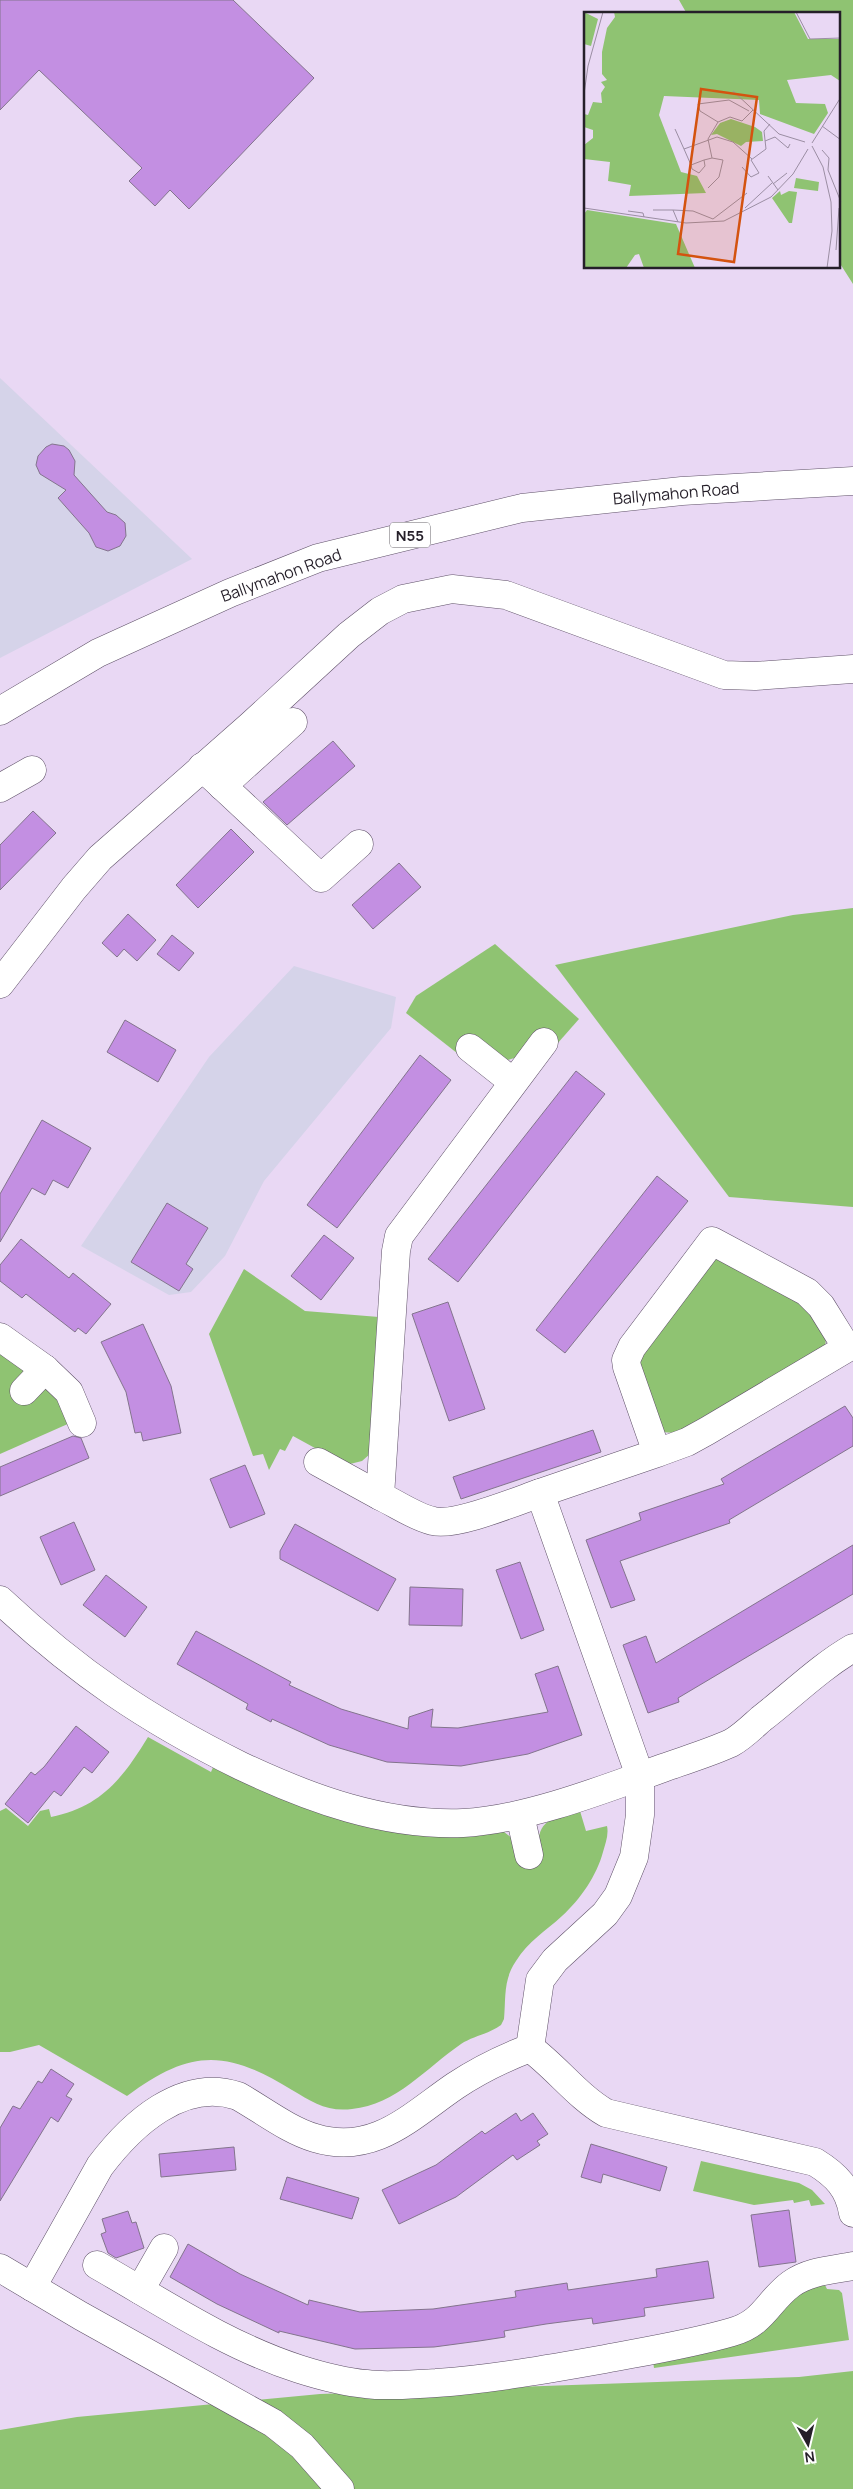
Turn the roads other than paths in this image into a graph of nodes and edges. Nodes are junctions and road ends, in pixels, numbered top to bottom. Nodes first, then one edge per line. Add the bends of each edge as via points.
1 (853, 481) edge
2 (853, 669) edge
3 (0, 711) edge
4 (292, 722) dead end
5 (202, 767) junction
6 (32, 770) dead end
7 (222, 786) junction
8 (0, 788) edge
9 (358, 844) dead end
10 (0, 984) edge
11 (544, 1042) dead end
12 (470, 1048) dead end
13 (514, 1082) junction
14 (0, 1337) edge
15 (850, 1352) edge
16 (45, 1369) junction
17 (24, 1391) dead end
18 (82, 1423) dead end
19 (657, 1453) junction
20 (318, 1462) dead end
21 (540, 1493) junction
22 (380, 1496) junction
23 (0, 1600) edge
24 (853, 1648) edge
25 (640, 1776) junction
26 (520, 1815) junction
27 (529, 1855) dead end
28 (530, 2048) junction
29 (853, 2213) edge
30 (164, 2248) dead end
31 (97, 2264) dead end
32 (853, 2266) edge
33 (0, 2268) edge
34 (32, 2288) junction
35 (140, 2290) junction
36 (340, 2489) edge

1 - 3 street, Ballymahon Road / N55 via 682,492 522,508 318,558 230,593 98,653
2 - 5 street via 724,675 506,595 452,589 403,599 380,611
4 - 7 street
5 - 7 street
5 - 10 street via 100,858
6 - 8 street
7 - 9 street via 322,878
11 - 13 street
12 - 13 street
13 - 22 street via 399,1236
14 - 16 street
15 - 19 street via 687,1442
15 - 19 street via 821,1306 807,1292 717,1233 632,1347 626,1360
16 - 17 street
16 - 18 street via 69,1392
19 - 21 street
20 - 22 street
21 - 22 street via 481,1513 439,1522 428,1520
21 - 25 street
23 - 26 street via 73,1664 142,1713 278,1783 338,1806 414,1821 464,1823
24 - 25 street via 732,1742
25 - 26 street
25 - 28 street via 639,1833 627,1878 605,1914 545,1972 537,1991
26 - 27 street
28 - 29 street via 584,2099 606,2113 815,2162 843,2184
28 - 34 street via 490,2064 390,2132 354,2142 332,2142 304,2134 228,2093 200,2092 171,2103 139,2122 113,2148
30 - 35 street
31 - 35 street
32 - 35 street via 802,2278 782,2292 755,2322 713,2338 550,2369 407,2385 367,2384 335,2378 262,2356
33 - 34 street
34 - 36 street via 273,2422 302,2446

